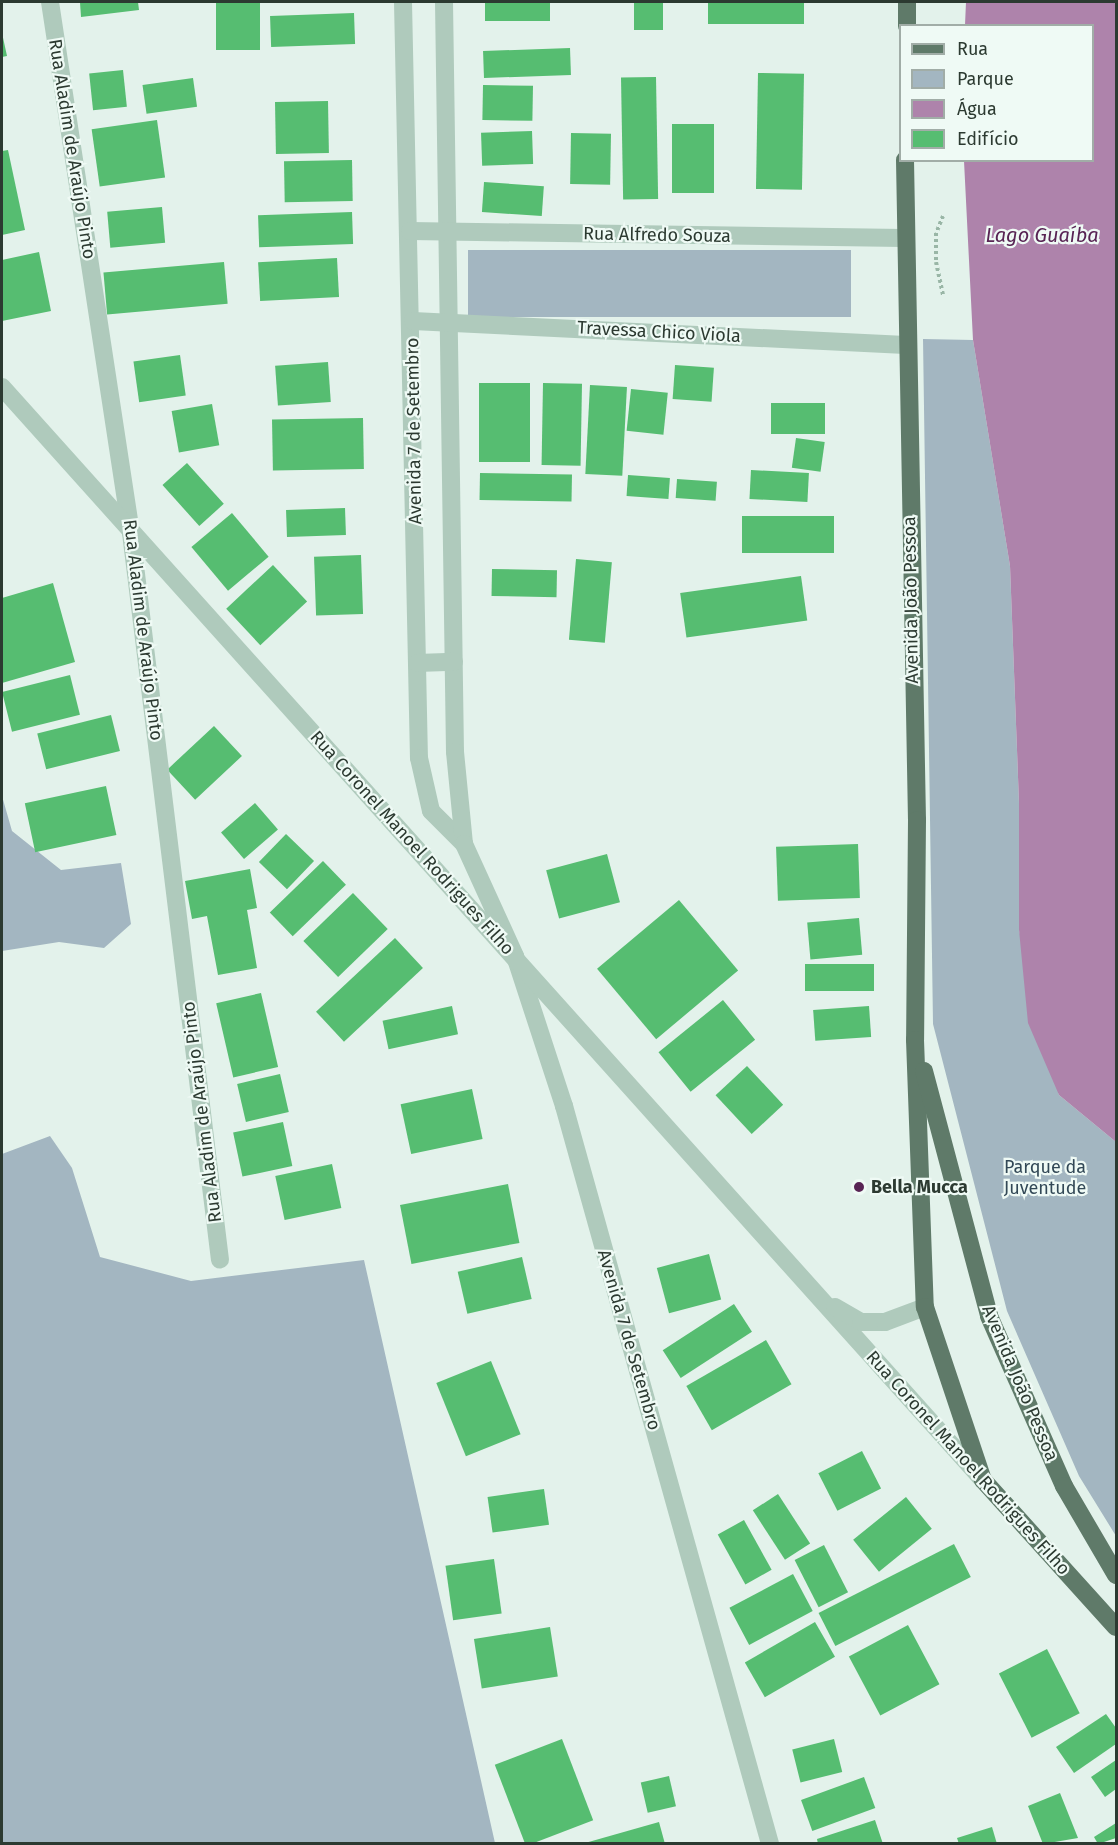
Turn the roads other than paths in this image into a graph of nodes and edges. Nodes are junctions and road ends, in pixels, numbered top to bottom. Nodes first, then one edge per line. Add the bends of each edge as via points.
1 (50, 2) edge
2 (403, 2) edge
3 (444, 2) edge
4 (907, 2) edge
5 (907, 24) edge
6 (905, 162) edge
7 (410, 231) junction
8 (447, 232) junction
9 (903, 238) junction
10 (412, 321) junction
11 (451, 322) junction
12 (905, 345) junction
13 (2, 387) edge
14 (131, 533) junction
15 (454, 662) junction
16 (417, 663) junction
17 (464, 844) junction
18 (515, 956) junction
19 (915, 1040) junction
20 (220, 1260) dead end
21 (820, 1299) junction
22 (925, 1307) junction
23 (983, 1480) junction
24 (1116, 1575) edge
25 (1116, 1627) edge
26 (770, 1844) edge

1 - 14 street, Rua Aladim de Araújo Pinto
2 - 7 street, Avenida 7 de Setembro
3 - 8 street, Avenida 7 de Setembro
4 - 5 main road
6 - 9 main road, Avenida João Pessoa
7 - 8 street, Rua Alfredo Souza
7 - 10 street, Avenida 7 de Setembro
8 - 9 street, Rua Alfredo Souza
8 - 11 street, Avenida 7 de Setembro
9 - 12 main road, Avenida João Pessoa
10 - 11 street, Travessa Chico Viola
10 - 16 street, Avenida 7 de Setembro
11 - 12 street, Travessa Chico Viola
11 - 15 street, Avenida 7 de Setembro
12 - 19 main road, Avenida João Pessoa via 917,820
13 - 14 street, Rua Coronel Manoel Rodrigues Filho
14 - 18 street, Rua Coronel Manoel Rodrigues Filho
14 - 20 street, Rua Aladim de Araújo Pinto
15 - 16 street
15 - 17 street, Avenida 7 de Setembro via 456,785
16 - 17 street, Avenida 7 de Setembro via 422,786 431,811
17 - 18 street, Avenida 7 de Setembro
18 - 21 street, Rua Coronel Manoel Rodrigues Filho
18 - 26 street, Avenida 7 de Setembro via 564,1106
19 - 22 main road, Avenida João Pessoa
19 - 24 main road, Avenida João Pessoa via 989,1316 1064,1486
21 - 22 street, Rua Coronel Manoel Rodrigues Filho via 861,1322 885,1322
21 - 23 street, Rua Coronel Manoel Rodrigues Filho
22 - 23 main road, Avenida João Pessoa
23 - 25 main road, Rua Coronel Manoel Rodrigues Filho

